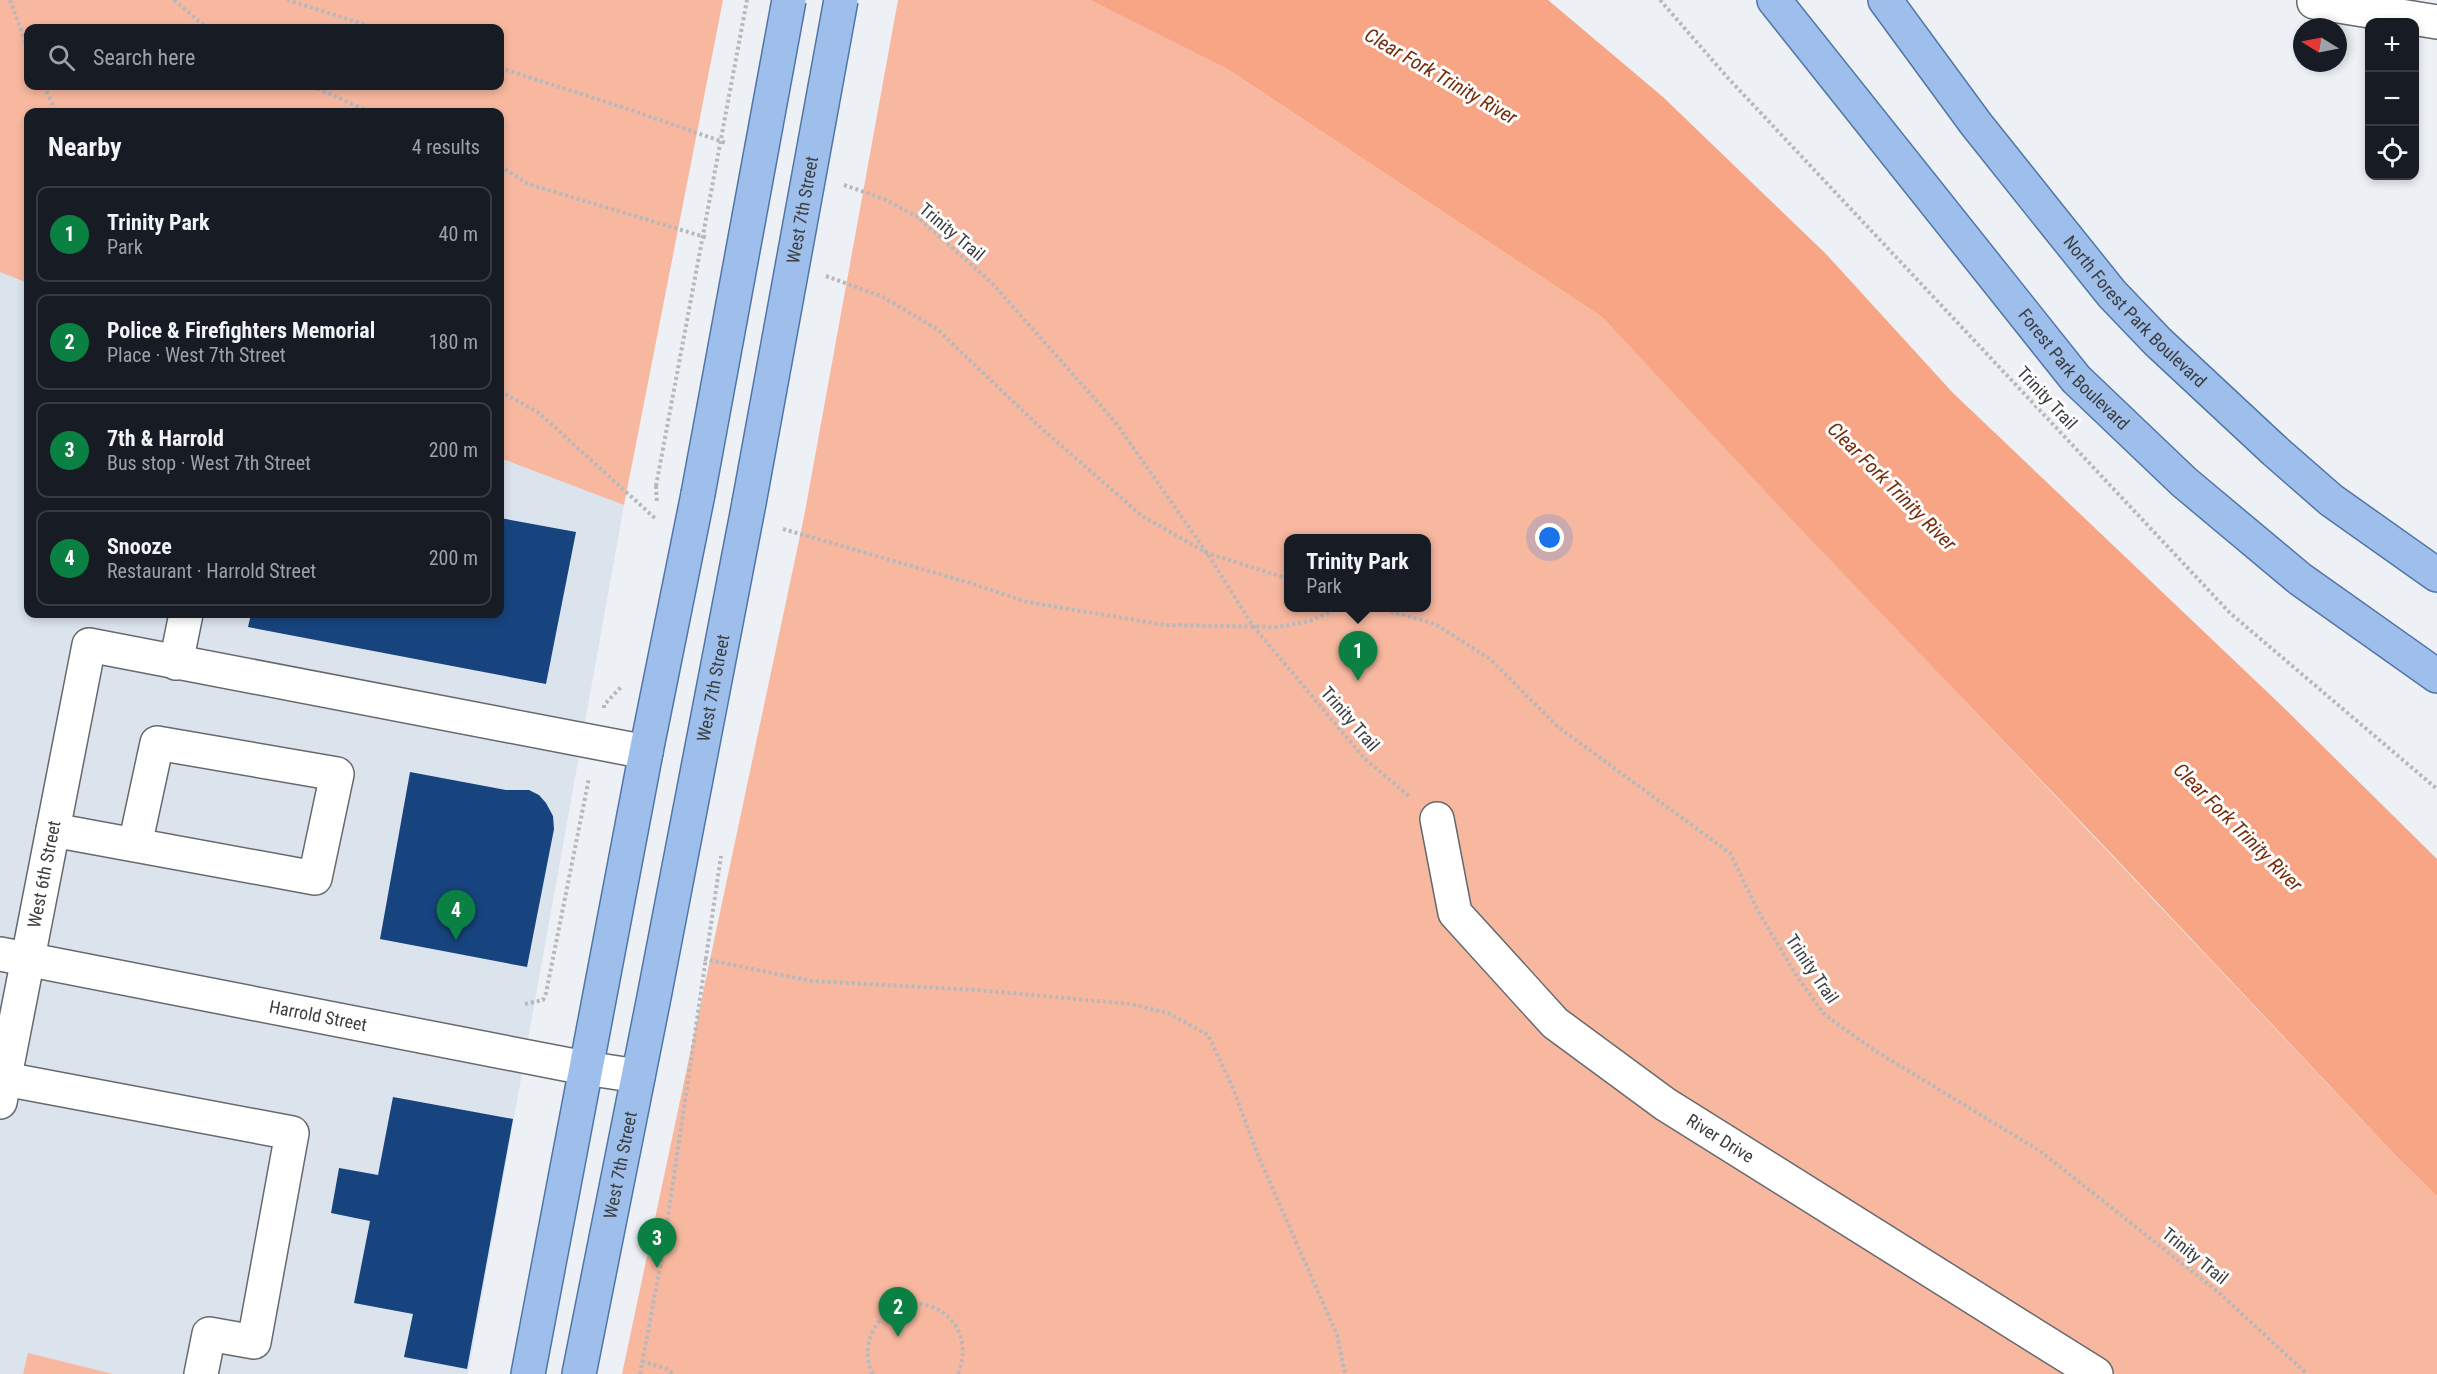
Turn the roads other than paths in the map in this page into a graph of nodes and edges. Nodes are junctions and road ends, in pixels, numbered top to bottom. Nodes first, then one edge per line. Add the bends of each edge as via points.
1 (789, 0) edge
2 (841, 0) edge
3 (1774, 0) edge
4 (1885, 0) edge
5 (2314, 2) dead end
6 (2437, 22) edge
7 (2437, 575) edge
8 (185, 618) edge
9 (176, 663) junction
10 (2437, 676) edge
11 (646, 752) junction
12 (1437, 819) road end
13 (53, 830) junction
14 (135, 845) junction
15 (14, 956) edge
16 (585, 1068) junction
17 (638, 1076) junction
18 (2, 1090) edge
19 (201, 1374) edge
20 (528, 1374) edge
21 (579, 1374) edge
22 (2096, 1374) edge

1 - 11 main road, bridge
2 - 17 main road, West 7th Street, bridge
3 - 10 main road, Forest Park Boulevard via 2076,379 2184,482 2300,579
4 - 7 main road, North Forest Park Boulevard via 2051,218 2112,294 2158,342 2331,500
5 - 6 street
8 - 9 street
9 - 11 street
9 - 13 street, West 6th Street via 89,645
11 - 16 main road
12 - 22 street, River Drive via 1455,914 1554,1023 1665,1104
13 - 14 street
13 - 15 street, West 6th Street
14 - 14 street via 315,878 337,774 157,743
15 - 16 street, Harrold Street
15 - 18 street, West 6th Street
16 - 17 street, Harrold Street
16 - 20 main road
17 - 21 main road, West 7th Street
18 - 19 street via 292,1133 254,1342 209,1334

